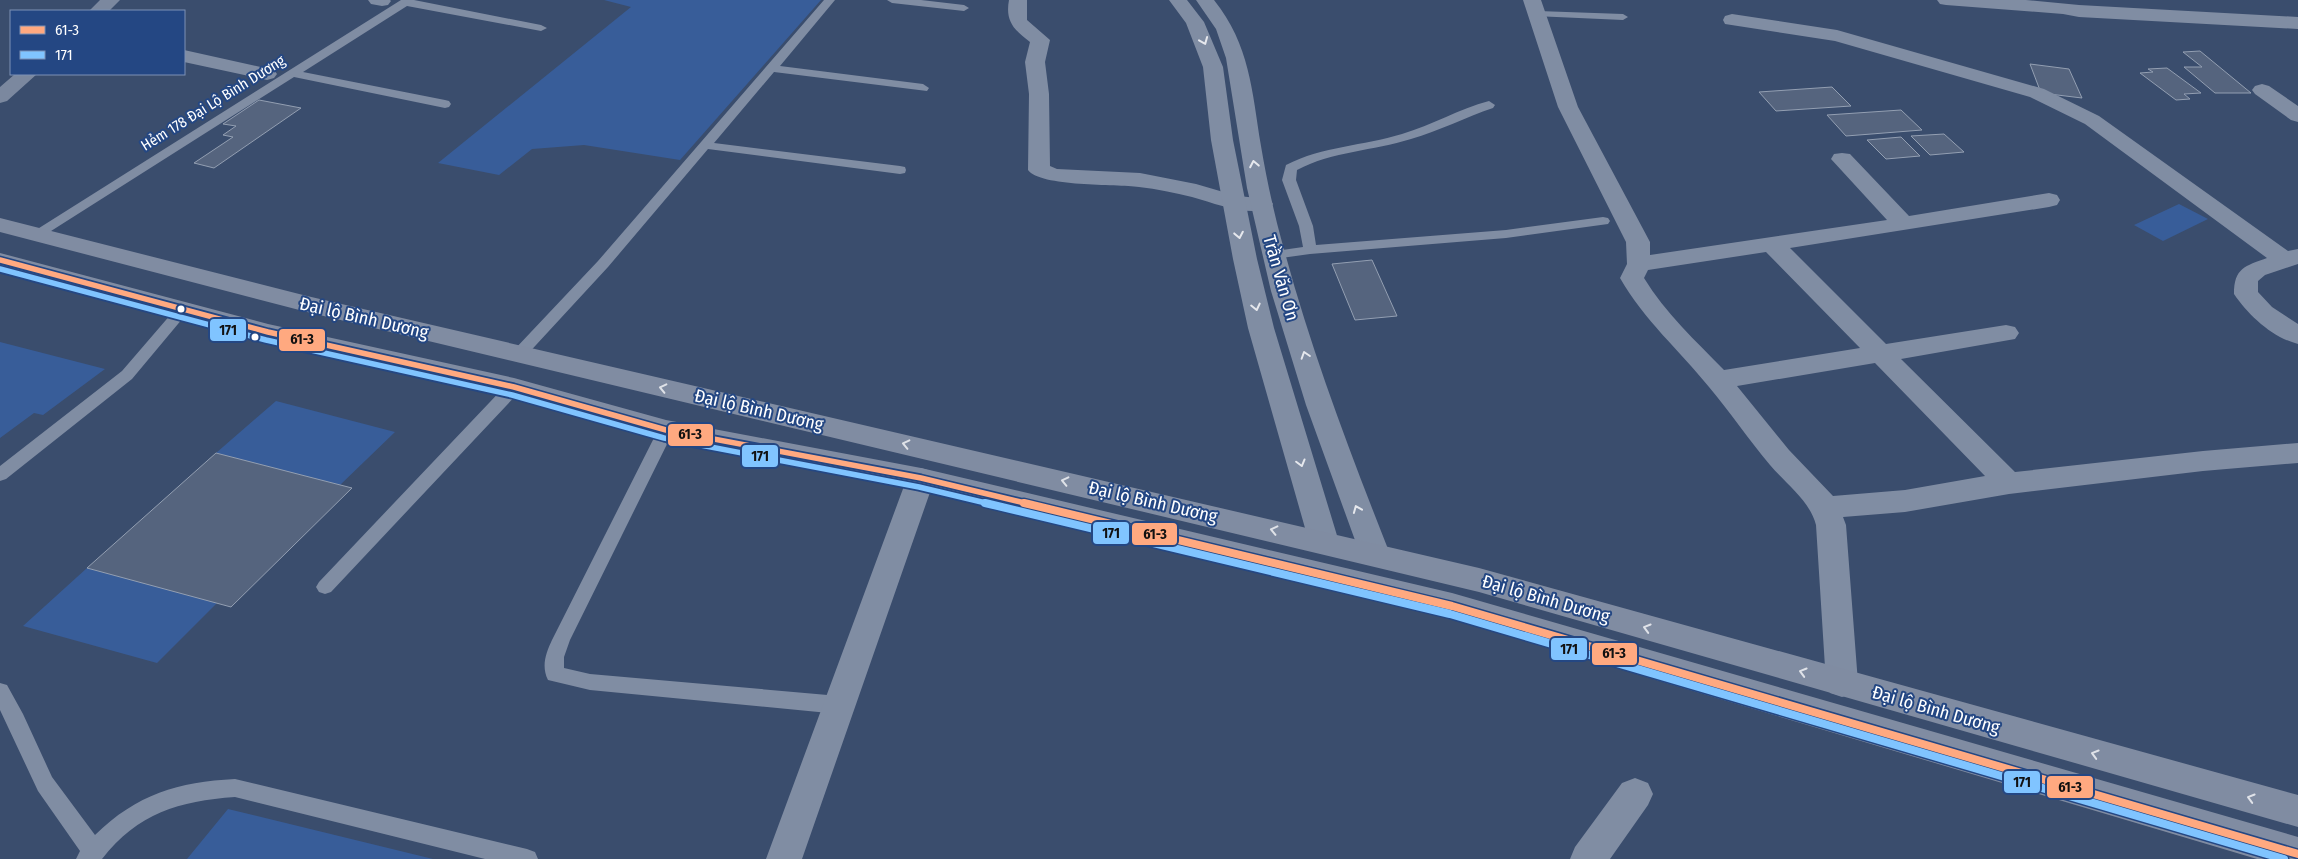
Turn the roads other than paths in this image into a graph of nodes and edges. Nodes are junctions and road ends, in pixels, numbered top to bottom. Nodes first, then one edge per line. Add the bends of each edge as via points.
1 (111, 0) edge
2 (830, 0) edge
3 (892, 0) edge
4 (1018, 0) edge
5 (1178, 0) edge
6 (1205, 0) edge
7 (1946, 0) edge
8 (407, 1) edge
9 (2272, 6) dead end
10 (1535, 7) edge
11 (964, 8) dead end
12 (99, 10) edge
13 (1623, 17) dead end
14 (1732, 20) dead end
15 (2295, 25) edge
16 (541, 28) dead end
17 (185, 56) edge
18 (770, 68) junction
19 (291, 73) junction
20 (267, 74) dead end
21 (26, 75) edge
22 (923, 88) dead end
23 (2262, 90) dead end
24 (0, 98) edge
25 (446, 104) dead end
26 (1489, 105) dead end
27 (2298, 116) edge
28 (704, 145) junction
29 (1842, 159) dead end
30 (900, 170) dead end
31 (2049, 200) dead end
32 (1235, 204) junction
33 (1262, 204) junction
34 (1603, 221) dead end
35 (1904, 224) junction
36 (0, 225) edge
37 (35, 235) junction
38 (1772, 244) junction
39 (1310, 250) junction
40 (1274, 255) junction
41 (2292, 258) edge
42 (0, 260) edge
43 (1638, 264) junction
44 (183, 309) junction
45 (2006, 333) dead end
46 (2298, 336) edge
47 (519, 354) junction
48 (1881, 354) junction
49 (1718, 380) junction
50 (514, 387) junction
51 (666, 430) junction
52 (2298, 453) edge
53 (0, 475) edge
54 (921, 478) junction
55 (2009, 483) junction
56 (1826, 508) junction
57 (1324, 542) junction
58 (1375, 554) junction
59 (325, 587) dead end
60 (1842, 683) junction
61 (0, 691) edge
62 (839, 706) junction
63 (1635, 794) dead end
64 (2298, 811) edge
65 (2298, 854) edge
66 (90, 855) edge
67 (527, 859) edge
68 (784, 859) edge
69 (1588, 859) edge

1 - 12 main road
2 - 18 lane
3 - 11 lane
4 - 32 street via 1015,13 1020,25 1040,40 1035,62 1039,94 1039,170 1055,176 1140,180 1196,190
5 -> 32 street, Trần Văn Ơn via 1195,22 1213,67 1222,140
33 -> 6 street, Trần Văn Ơn via 1236,50 1222,22
7 - 15 street
8 - 16 lane
8 - 19 lane, Hẻm 178 Đại Lộ Bình Dương
9 - 15 street
10 - 13 lane
10 - 43 street via 1568,107 1638,242
14 - 41 street via 1837,36 2037,93 2092,120
17 - 20 street
18 - 22 lane
18 - 28 lane
19 - 25 lane
19 - 37 lane, Hẻm 178 Đại Lộ Bình Dương
21 - 24 main road
23 - 27 street
26 - 39 lane via 1445,124 1310,159 1291,168 1289,180 1306,226
28 - 30 lane
28 - 47 lane via 603,264
29 - 35 street
31 - 35 street
32 - 33 street
32 -> 57 street, Trần Văn Ơn via 1238,231 1261,328
33 - 40 street, Trần Văn Ơn
34 - 39 lane via 1506,234
35 - 38 street
36 - 37 highway, Đại lộ Bình Dương
37 - 47 highway, Đại lộ Bình Dương
38 - 43 street
38 - 48 street
39 - 40 lane
58 -> 40 street, Trần Văn Ơn via 1346,480
41 - 46 street via 2256,270 2246,279 2246,294 2264,313
42 - 44 highway, Đại lộ Bình Dương
43 - 49 street via 1632,278 1644,298
44 - 50 highway, Đại lộ Bình Dương via 268,332
44 - 53 lane via 127,375
45 - 48 street
57 -> 47 highway, Đại lộ Bình Dương
48 - 49 street
48 - 55 street
49 - 56 street
50 - 51 highway, Đại lộ Bình Dương
50 - 59 lane
51 - 54 highway, Đại lộ Bình Dương
51 - 62 lane via 560,640 554,657 555,674 590,682
52 - 55 street
54 - 62 street
54 - 65 highway, Đại lộ Bình Dương via 1452,606
55 - 56 street via 1905,501
56 - 60 street via 1831,526
57 - 58 highway, Đại lộ Bình Dương
60 -> 58 highway, Đại lộ Bình Dương via 1479,580
64 -> 60 highway, Đại lộ Bình Dương
61 - 66 lane via 45,784
62 - 68 street
63 - 69 street
66 - 67 lane via 121,824 164,798 208,789 235,788

